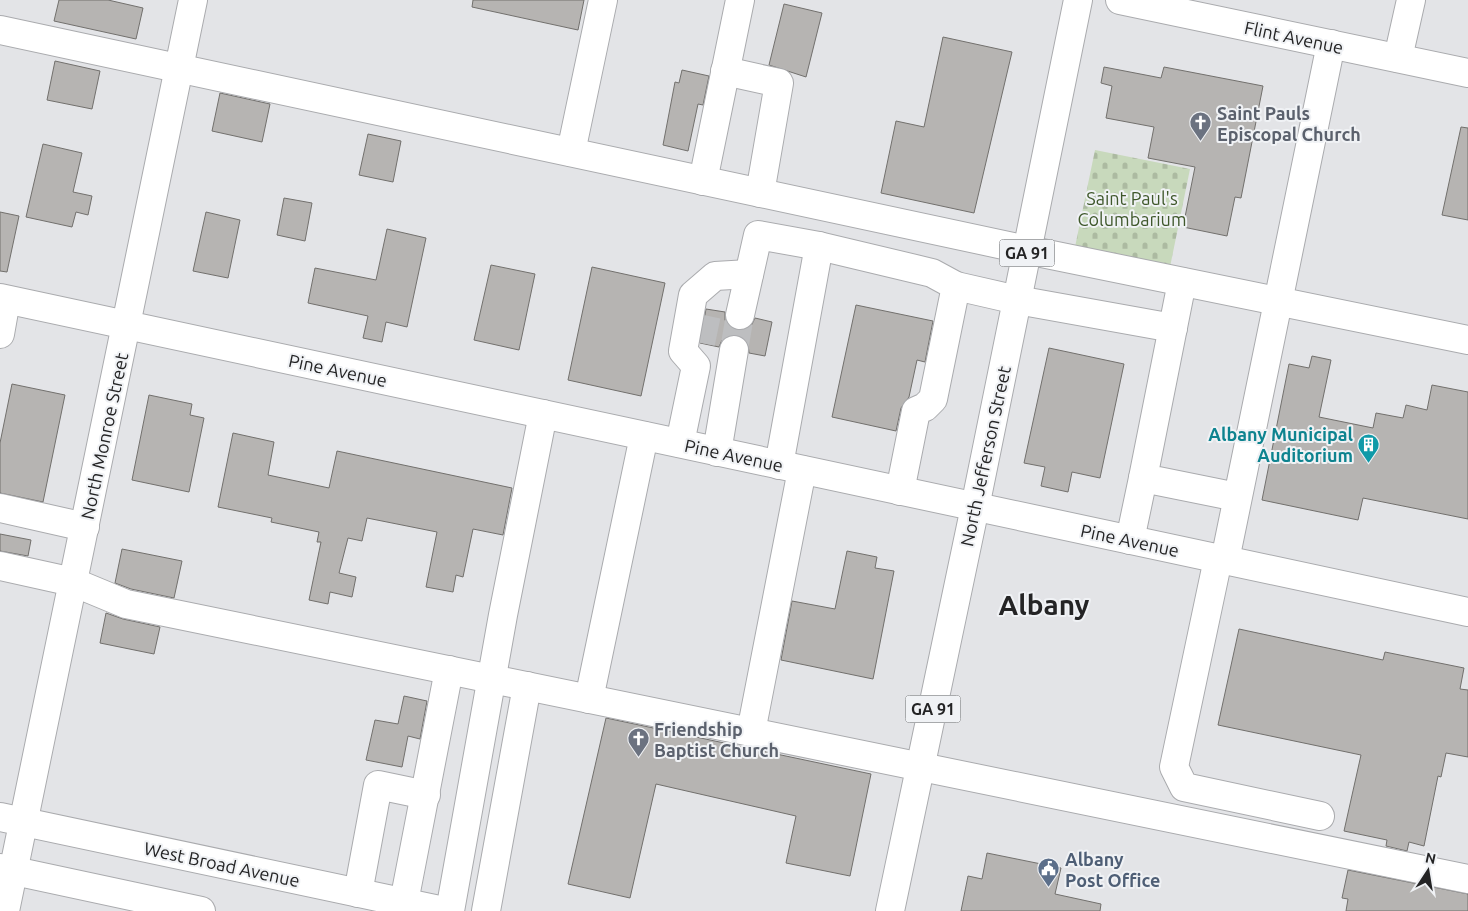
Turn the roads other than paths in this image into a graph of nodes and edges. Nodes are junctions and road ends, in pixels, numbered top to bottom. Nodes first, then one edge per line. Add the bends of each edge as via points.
1 (193, 0) edge
2 (603, 0) edge
3 (740, 0) edge
4 (1078, 0) edge
5 (1120, 0) edge
6 (1411, 0) edge
7 (0, 30) edge
8 (1331, 44) junction
9 (1398, 58) junction
10 (179, 69) junction
11 (725, 71) junction
12 (1468, 73) edge
13 (571, 152) junction
14 (704, 181) junction
15 (760, 193) junction
16 (819, 246) junction
17 (1027, 250) junction
18 (749, 274) junction
19 (715, 276) junction
20 (1182, 282) junction
21 (956, 286) junction
22 (3, 299) edge
23 (1017, 300) junction
24 (1278, 301) junction
25 (708, 309) tunnel mouth
26 (740, 315) tunnel mouth
27 (127, 325) junction
28 (1173, 328) junction
29 (0, 334) edge
30 (1468, 340) edge
31 (734, 350) tunnel mouth
32 (543, 414) junction
33 (644, 436) junction
34 (680, 443) junction
35 (717, 452) junction
36 (790, 467) junction
37 (1143, 478) junction
38 (900, 491) junction
39 (1236, 497) junction
40 (975, 507) junction
41 (0, 508) edge
42 (85, 527) junction
43 (1130, 540) junction
44 (1222, 559) junction
45 (0, 566) edge
46 (74, 582) junction
47 (1468, 612) edge
48 (449, 670) junction
49 (492, 679) junction
50 (527, 686) junction
51 (589, 699) junction
52 (751, 732) junction
53 (921, 767) junction
54 (426, 795) junction
55 (1320, 816) dead end
56 (12, 819) edge
57 (7, 870) edge
58 (1468, 879) edge
59 (358, 893) junction
60 (404, 902) junction
61 (171, 908) edge
62 (5, 911) edge
63 (201, 911) edge
64 (444, 911) edge
65 (450, 911) edge
66 (486, 911) edge
67 (890, 911) edge

1 - 10 main road, North Monroe Street
2 - 13 main road
3 - 11 main road
4 - 17 main road, North Jefferson Street / GA 91
5 - 8 main road, Flint Avenue
6 - 9 main road
7 - 10 main road
8 - 9 main road, Flint Avenue
8 - 24 main road
9 - 12 main road, Flint Avenue
10 - 13 main road
10 - 27 main road, North Monroe Street
11 - 14 main road
11 - 15 main road via 779,83
13 - 14 main road
14 - 15 main road
15 - 17 main road
16 - 18 main road via 758,235
16 - 21 main road via 932,273
16 - 36 main road
17 - 20 main road
17 - 23 main road, North Jefferson Street / GA 91
18 - 19 main road
18 - 26 main road
19 - 25 main road
19 - 34 main road via 693,295 682,351 699,355
20 - 24 main road
20 - 28 main road
21 - 23 main road
21 - 38 main road via 933,399 916,411
22 - 27 main road, Pine Avenue
22 - 29 main road
23 - 28 main road
23 - 40 main road, North Jefferson Street / GA 91
24 - 30 main road
24 - 39 main road
27 - 32 main road, Pine Avenue
27 - 42 main road, North Monroe Street
28 - 37 main road
31 - 35 main road
32 - 33 main road, Pine Avenue
32 - 49 main road
33 - 34 main road, Pine Avenue
33 - 51 main road
34 - 35 main road, Pine Avenue
35 - 36 main road, Pine Avenue
36 - 38 main road, Pine Avenue
36 - 52 main road
37 - 39 main road
37 - 43 main road
38 - 40 main road, Pine Avenue
39 - 44 main road
40 - 43 main road, Pine Avenue
40 - 53 main road, North Jefferson Street / GA 91
41 - 42 main road
42 - 46 main road, North Monroe Street
43 - 44 main road, Pine Avenue
44 - 47 main road, Pine Avenue
44 - 55 main road via 1174,767 1184,787
45 - 46 main road
46 - 48 main road via 126,604
46 - 56 main road, North Monroe Street
48 - 49 main road
48 - 54 main road
49 - 50 main road
49 - 65 main road
50 - 51 main road
50 - 66 main road
51 - 52 main road
52 - 53 main road
53 - 58 main road
53 - 67 main road, North Jefferson Street / GA 91
54 - 59 main road via 378,785
54 - 60 main road
56 - 57 main road, North Monroe Street
56 - 59 main road, West Broad Avenue
57 - 61 main road
57 - 62 main road, North Monroe Street
59 - 60 main road, West Broad Avenue
60 - 64 main road, West Broad Avenue
61 - 63 main road

